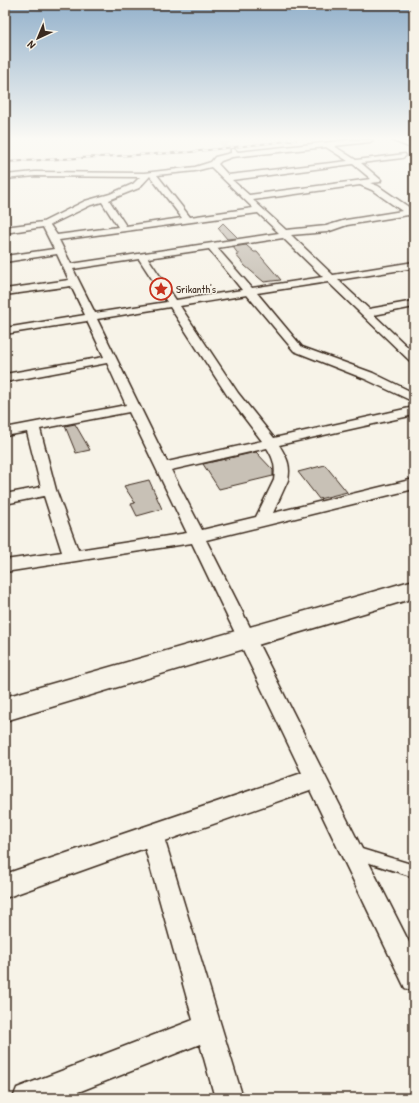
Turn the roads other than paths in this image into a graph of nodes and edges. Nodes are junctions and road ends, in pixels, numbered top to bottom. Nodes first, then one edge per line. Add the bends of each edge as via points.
1 (121, 191) edge
2 (165, 191) edge
3 (240, 191) edge
4 (294, 191) edge
5 (380, 191) edge
6 (104, 198) junction
7 (247, 198) junction
8 (260, 210) junction
9 (411, 211) edge
10 (188, 220) junction
11 (46, 224) junction
12 (124, 229) junction
13 (5, 230) edge
14 (284, 234) junction
15 (54, 238) junction
16 (211, 246) junction
17 (60, 251) junction
18 (142, 256) junction
19 (5, 259) edge
20 (414, 266) edge
21 (68, 267) junction
22 (331, 279) junction
23 (75, 282) junction
24 (5, 292) edge
25 (249, 292) junction
26 (173, 304) junction
27 (414, 304) edge
28 (366, 313) junction
29 (91, 317) junction
30 (5, 331) edge
31 (412, 355) edge
32 (111, 359) junction
33 (5, 378) edge
34 (414, 398) edge
35 (133, 407) junction
36 (414, 411) edge
37 (33, 427) junction
38 (5, 432) edge
39 (271, 443) junction
40 (163, 467) junction
41 (414, 484) edge
42 (49, 490) junction
43 (5, 499) edge
44 (262, 521) junction
45 (197, 537) junction
46 (72, 557) junction
47 (5, 566) edge
48 (414, 589) edge
49 (247, 639) junction
50 (5, 709) edge
51 (316, 778) junction
52 (152, 835) junction
53 (352, 852) junction
54 (414, 871) edge
55 (5, 886) edge
56 (414, 979) edge
57 (208, 1028) junction
58 (27, 1098) edge
59 (228, 1098) edge

1 - 6 street
2 - 10 street
3 - 7 street
4 - 7 street
5 - 9 street
6 - 11 street via 83,205
6 - 12 street
7 - 8 street
8 - 10 street
8 - 14 street
9 - 14 street via 327,229
10 - 12 street
11 - 13 street
11 - 15 street
12 - 15 street
14 - 16 street
14 - 22 street
15 - 17 street
16 - 18 street
16 - 25 street
17 - 19 street
17 - 21 street
18 - 21 street
18 - 26 street
20 - 22 street
21 - 23 street
22 - 25 street
22 - 28 street
23 - 24 street
23 - 29 street
25 - 26 street
25 - 34 street via 294,346 302,352 369,376
26 - 29 street
26 - 39 street via 233,395
27 - 28 street
28 - 31 street
29 - 30 street
29 - 32 street
32 - 33 street
32 - 35 street
35 - 37 street
35 - 40 street
36 - 39 street
37 - 38 street
37 - 42 street
39 - 40 street
39 - 44 street via 281,459 282,474
40 - 45 street
41 - 44 street
42 - 43 street
42 - 46 street
44 - 45 street
45 - 46 street
45 - 49 street
46 - 47 street
48 - 49 main road
49 - 50 main road
49 - 51 street
51 - 52 street
51 - 53 street
52 - 55 street
52 - 57 street
53 - 54 lane
53 - 56 street
57 - 58 street
57 - 59 street

